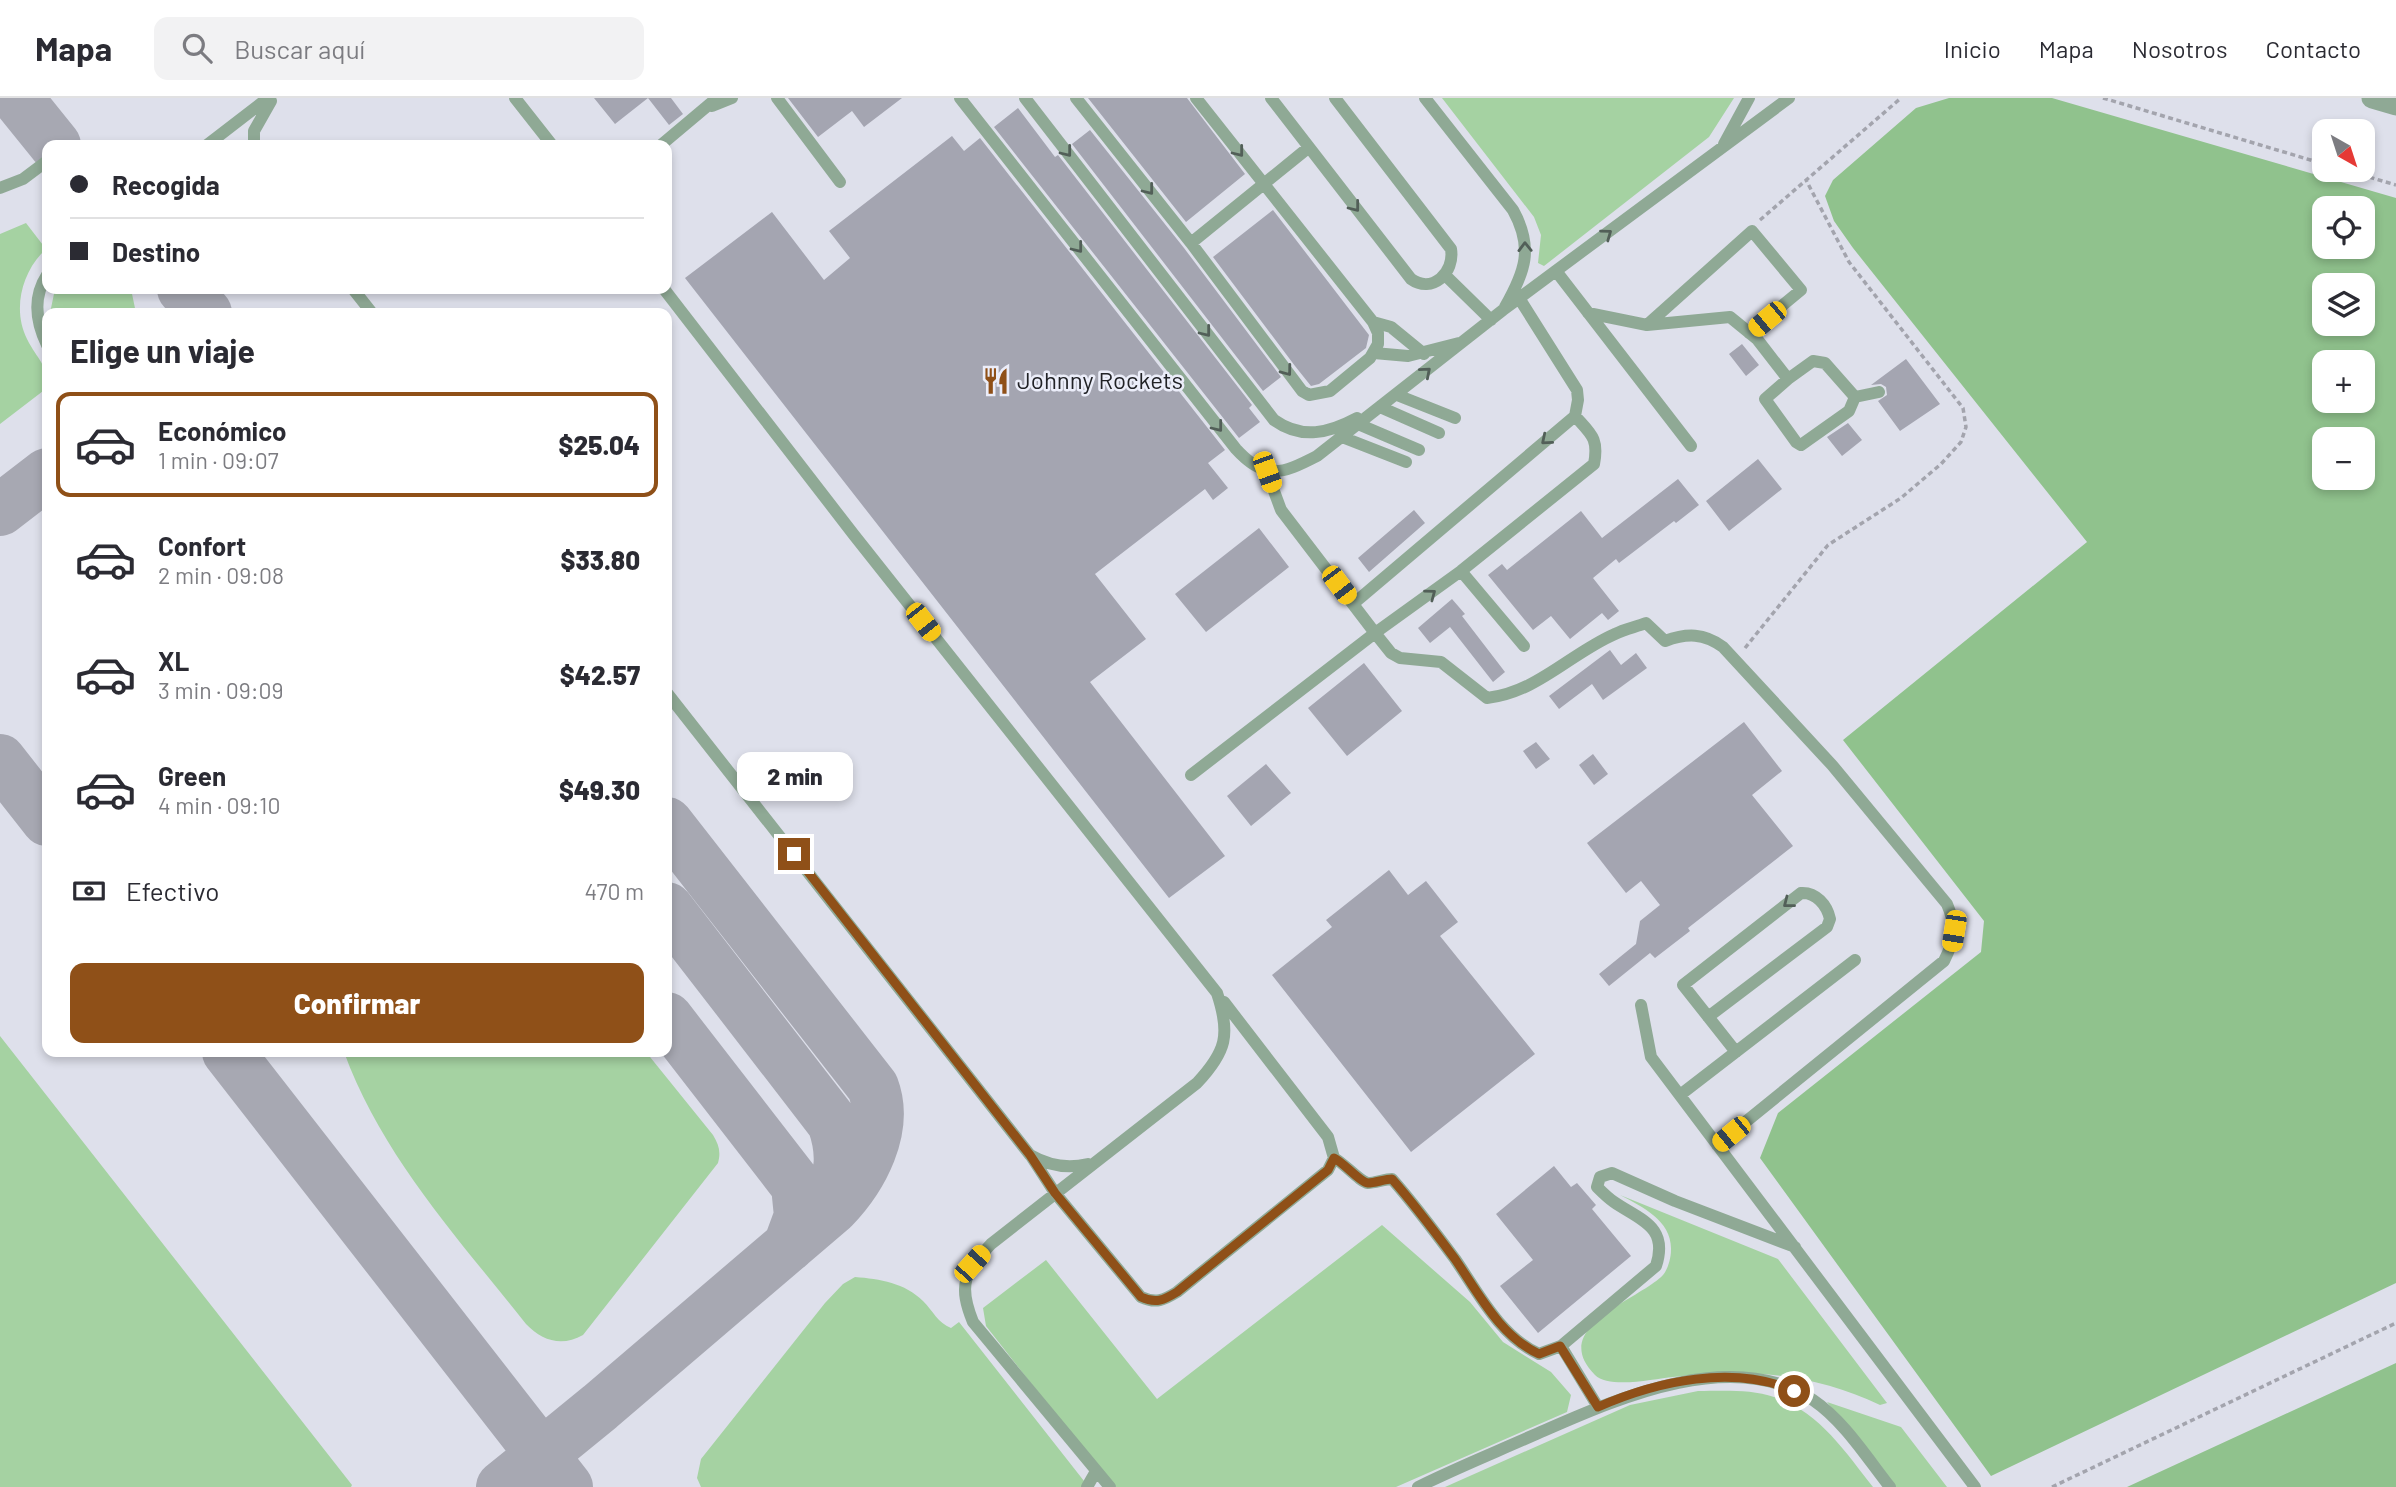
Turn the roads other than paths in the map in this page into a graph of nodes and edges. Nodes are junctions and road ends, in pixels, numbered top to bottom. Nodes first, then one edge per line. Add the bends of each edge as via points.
1 (268, 98) edge
2 (274, 98) edge
3 (515, 98) edge
4 (732, 98) edge
5 (960, 98) edge
6 (1025, 98) edge
7 (1076, 98) edge
8 (1196, 98) edge
9 (1271, 98) edge
10 (1335, 98) edge
11 (1425, 98) edge
12 (1749, 98) edge
13 (1789, 98) edge
14 (2372, 98) edge
15 (775, 99) edge
16 (713, 103) edge
17 (2396, 105) edge
18 (213, 140) edge
19 (254, 140) edge
20 (548, 140) edge
21 (667, 140) edge
22 (1309, 148) junction
23 (1721, 150) junction
24 (42, 165) edge
25 (840, 182) dead end
26 (1264, 183) junction
27 (0, 188) edge
28 (1191, 243) junction
29 (1556, 271) junction
30 (1445, 275) junction
31 (42, 286) edge
32 (357, 294) edge
33 (668, 294) edge
34 (1519, 298) junction
35 (368, 308) edge
36 (1503, 310) junction
37 (1588, 313) junction
38 (1491, 320) junction
39 (1373, 322) junction
40 (1647, 325) junction
41 (1749, 333) junction
42 (42, 334) edge
43 (1464, 341) junction
44 (1374, 353) junction
45 (1424, 354) junction
46 (1788, 379) junction
47 (1879, 392) dead end
48 (1854, 397) junction
49 (1388, 401) junction
50 (1575, 416) junction
51 (1455, 418) dead end
52 (1358, 424) junction
53 (1439, 433) dead end
54 (1342, 437) junction
55 (1692, 446) dead end
56 (1419, 450) dead end
57 (1406, 462) dead end
58 (1267, 472) junction
59 (1461, 571) junction
60 (1353, 604) junction
61 (1375, 634) junction
62 (1524, 646) dead end
63 (672, 698) edge
64 (1191, 775) dead end
65 (1855, 960) dead end
66 (1217, 993) junction
67 (1641, 1005) dead end
68 (1708, 1017) junction
69 (1736, 1052) junction
70 (1680, 1095) junction
71 (1717, 1145) junction
72 (1030, 1155) junction
73 (1334, 1158) junction
74 (1095, 1162) junction
75 (1055, 1193) junction
76 (1795, 1247) junction
77 (1560, 1346) junction
78 (1598, 1407) junction
79 (1096, 1473) junction
80 (1087, 1487) edge
81 (1110, 1487) edge
82 (1420, 1487) edge
83 (1890, 1487) edge
84 (1975, 1487) edge

1 - 18 lane
2 - 19 lane via 264,109
3 - 20 lane
4 - 16 lane
5 -> 58 lane via 1236,449 1250,464
6 -> 49 lane via 1274,419 1296,431 1319,433
7 -> 28 lane
8 -> 26 lane
9 - 22 lane
10 - 30 lane via 1451,249 1453,260
36 -> 11 lane via 1524,267 1524,232 1513,210
12 - 23 lane
13 - 23 lane
14 - 17 street
15 - 25 lane
16 - 21 lane
22 - 26 lane
22 -> 30 lane via 1411,279 1428,285
29 -> 23 lane
24 - 27 lane
26 - 28 lane
26 - 39 lane
28 -> 44 lane via 1309,395 1330,391
29 - 34 lane
29 - 37 lane
30 - 38 lane
31 - 42 lane via 37,310
32 - 35 lane
33 - 66 lane
34 - 36 lane
34 - 50 lane via 1577,390
36 - 38 lane
37 - 40 lane
37 - 55 lane
38 - 43 lane
39 - 44 lane via 1378,333
39 - 45 lane via 1391,327
40 - 41 lane via 1730,317
40 - 41 lane via 1752,230 1801,290
41 - 46 lane
43 - 45 lane
49 -> 43 lane
44 - 45 lane via 1395,357
46 - 48 lane via 1818,360 1831,367
46 - 48 lane via 1765,399 1801,445 1849,411
47 - 48 lane
49 - 51 lane
49 - 52 lane
49 - 53 lane
50 - 59 lane via 1597,446 1594,464
50 -> 60 lane
52 - 54 lane
52 - 56 lane
54 - 57 lane
54 - 58 lane via 1290,470
58 - 60 lane via 1281,510
61 -> 59 lane
59 - 62 lane
60 - 61 lane
61 - 64 lane
61 - 71 lane via 1391,653 1441,662 1487,698 1506,696 1530,685 1614,634 1646,623 1665,641 1680,635 1710,638 1832,765 1947,904 1954,931 1944,961
63 - 72 lane
65 - 69 lane
66 - 73 lane via 1328,1136
66 - 74 lane via 1225,1017 1224,1041 1216,1063
67 - 70 lane via 1651,1057
68 -> 68 lane via 1827,927 1829,913 1816,896 1801,893 1683,985
68 - 69 lane
69 - 70 lane
70 - 71 lane
71 - 76 lane
72 - 74 lane via 1057,1166
72 - 75 lane
73 - 75 lane via 1328,1170 1163,1300 1152,1302 1132,1288
73 - 77 lane via 1368,1183 1392,1179 1504,1330 1525,1348 1539,1354
74 - 75 lane
75 - 79 lane via 972,1264 964,1282 965,1301 973,1322
76 - 77 lane via 1612,1173 1600,1177 1597,1187 1642,1217 1655,1233 1661,1252 1656,1266
76 - 84 lane
77 - 78 lane
78 - 82 lane
78 - 83 lane via 1704,1378 1776,1383 1813,1400 1842,1427
79 - 80 lane
79 - 81 lane

